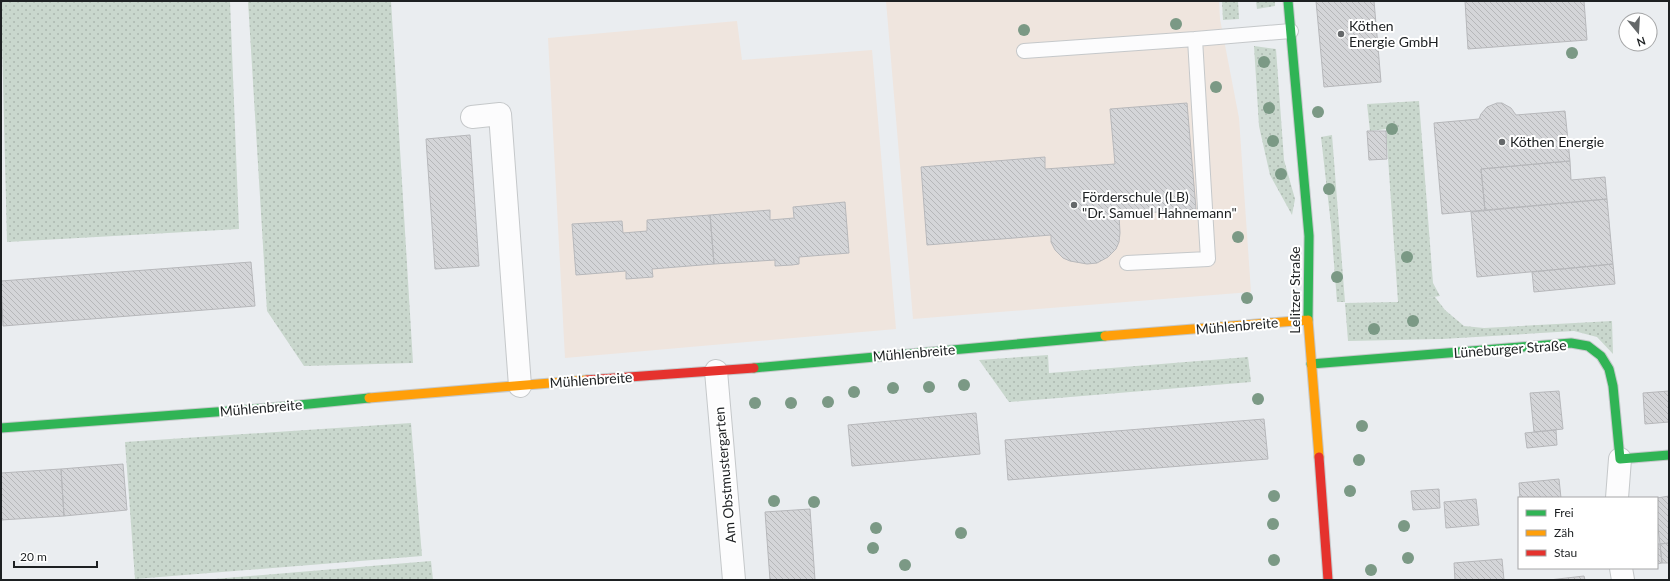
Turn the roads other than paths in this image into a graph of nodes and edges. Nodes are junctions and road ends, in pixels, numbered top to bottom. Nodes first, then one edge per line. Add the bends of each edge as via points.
1 (1288, 1) edge
2 (1291, 31) junction
3 (1195, 39) junction
4 (1024, 51) dead end
5 (472, 116) dead end
6 (1127, 263) dead end
7 (1308, 320) junction
8 (1311, 364) junction
9 (716, 371) junction
10 (520, 386) junction
11 (1, 428) edge
12 (1669, 455) edge
13 (1620, 459) junction
14 (1617, 497) edge
15 (1621, 569) edge
16 (734, 580) edge
17 (1328, 580) edge
18 (1623, 580) edge

1 - 2 street, Lelitzer Straße
2 - 3 lane
2 - 7 street, Lelitzer Straße via 1309,236
3 - 4 lane
3 - 6 lane via 1208,259
5 - 10 street via 500,114
7 - 8 street, Lelitzer Straße
7 - 9 street, Mühlenbreite via 1051,340
8 - 13 street, Lüneburger Straße via 1571,343 1588,346 1601,356 1609,369
8 - 17 street, Lelitzer Straße
9 - 10 street, Mühlenbreite
9 - 16 street, Am Obstmustergarten
10 - 11 street, Mühlenbreite
12 - 13 street
13 - 14 street, Lüneburger Straße
15 - 18 street

